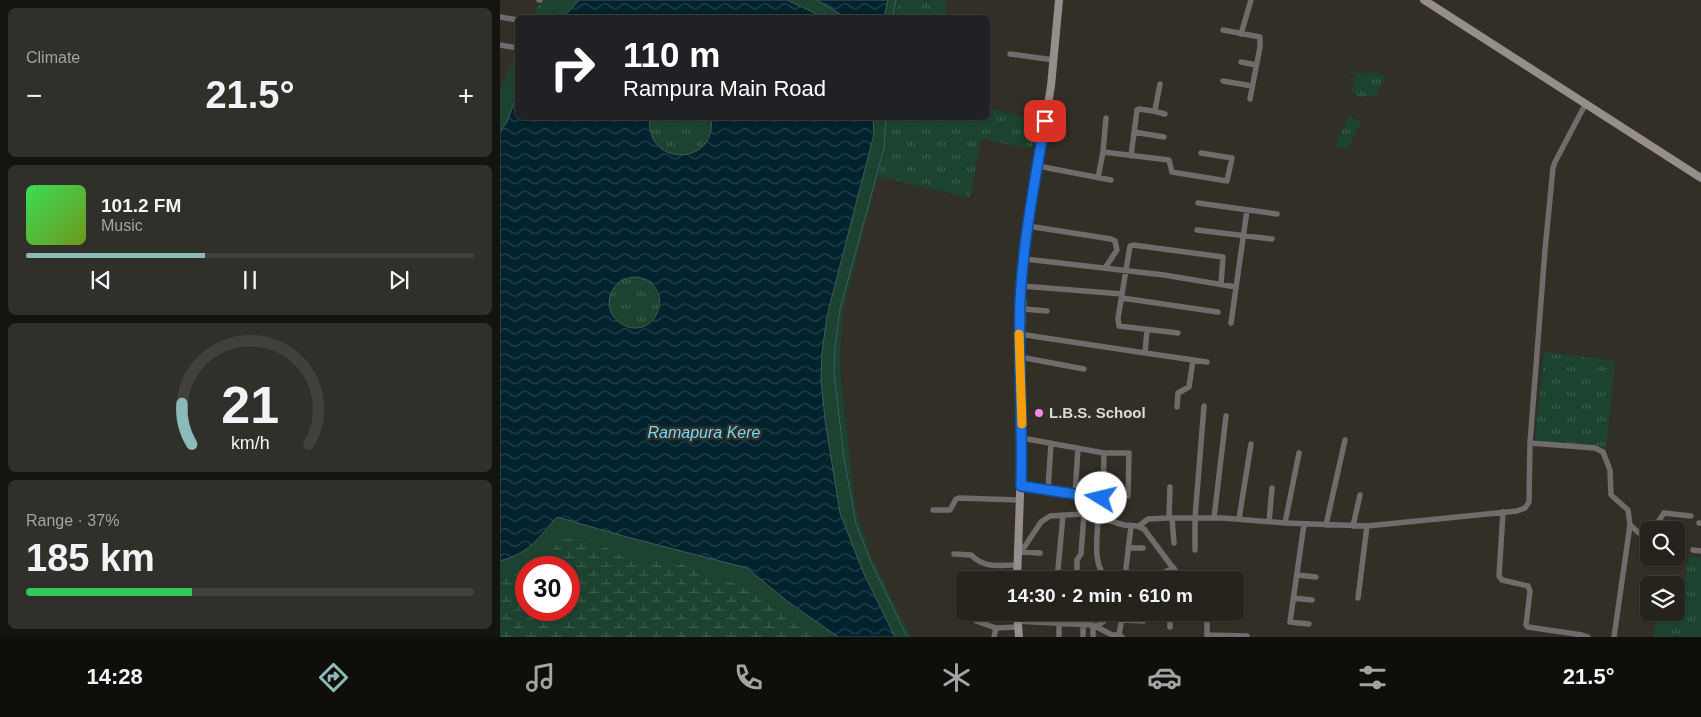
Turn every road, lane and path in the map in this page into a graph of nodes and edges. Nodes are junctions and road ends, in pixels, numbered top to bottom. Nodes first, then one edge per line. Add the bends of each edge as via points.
1 (1059, 0) edge
2 (1251, 0) edge
3 (1424, 0) edge
4 (500, 17) edge
5 (515, 20) edge
6 (1223, 30) dead end
7 (1241, 34) junction
8 (500, 45) edge
9 (515, 48) edge
10 (1010, 54) dead end
11 (1054, 60) junction
12 (1241, 62) dead end
13 (1256, 65) junction
14 (1223, 81) dead end
15 (1160, 84) dead end
16 (1252, 86) junction
17 (1250, 98) dead end
18 (1586, 104) junction
19 (1153, 111) junction
20 (1165, 114) dead end
21 (1106, 118) dead end
22 (1134, 132) junction
23 (1164, 137) dead end
24 (1103, 152) junction
25 (1201, 153) dead end
26 (1131, 156) junction
27 (1038, 166) junction
28 (1098, 178) junction
29 (1701, 178) edge
30 (1110, 180) dead end
31 (1198, 203) dead end
32 (1247, 210) junction
33 (1277, 214) dead end
34 (1028, 226) junction
35 (1198, 230) dead end
36 (1243, 236) junction
37 (1272, 239) dead end
38 (1025, 259) junction
39 (1105, 268) junction
40 (1125, 270) junction
41 (1221, 284) junction
42 (1022, 286) junction
43 (1236, 286) junction
44 (1122, 296) junction
45 (1021, 299) junction
46 (1024, 309) junction
47 (1047, 311) dead end
48 (1218, 312) dead end
49 (1231, 322) dead end
50 (1020, 323) junction
51 (1147, 330) junction
52 (1178, 333) dead end
53 (1019, 334) junction
54 (1145, 353) junction
55 (1020, 357) junction
56 (1193, 360) junction
57 (1207, 362) dead end
58 (1084, 369) dead end
59 (1204, 406) dead end
60 (1176, 407) dead end
61 (1226, 416) dead end
62 (1022, 438) junction
63 (1345, 440) dead end
64 (1051, 443) junction
65 (1530, 443) junction
66 (1251, 444) dead end
67 (1078, 448) junction
68 (1104, 453) junction
69 (1299, 453) dead end
70 (1021, 486) junction
71 (1170, 487) dead end
72 (1272, 488) dead end
73 (1048, 490) junction
74 (1075, 494) junction
75 (1360, 495) dead end
76 (1128, 496) dead end
77 (1020, 500) junction
78 (933, 510) dead end
79 (1502, 512) junction
80 (1084, 514) junction
81 (1063, 515) junction
82 (1691, 516) dead end
83 (1098, 517) junction
84 (1171, 518) junction
85 (1195, 518) junction
86 (1214, 518) junction
87 (1239, 519) junction
88 (1659, 521) edge
89 (1269, 522) junction
90 (1285, 523) junction
91 (1304, 524) junction
92 (1326, 525) junction
93 (1630, 525) junction
94 (1131, 526) junction
95 (1139, 526) junction
96 (1353, 526) junction
97 (1367, 526) junction
98 (1640, 533) edge
99 (1174, 543) dead end
100 (1128, 548) junction
101 (1142, 548) dead end
102 (1195, 550) dead end
103 (1693, 550) dead end
104 (1701, 551) edge
105 (954, 554) dead end
106 (1040, 554) dead end
107 (1019, 558) junction
108 (1174, 568) junction
109 (1018, 571) edge
110 (1059, 571) edge
111 (1077, 571) edge
112 (1102, 571) edge
113 (1127, 571) edge
114 (1167, 571) edge
115 (1176, 571) edge
116 (1297, 575) junction
117 (1316, 577) dead end
118 (1293, 598) junction
119 (1358, 598) dead end
120 (1312, 600) dead end
121 (976, 621) edge
122 (1014, 621) edge
123 (1017, 621) edge
124 (1031, 621) edge
125 (1104, 621) edge
126 (1122, 621) edge
127 (1170, 621) edge
128 (1207, 621) edge
129 (1059, 623) junction
130 (1083, 624) junction
131 (1309, 624) dead end
132 (1095, 626) junction
133 (1170, 627) dead end
134 (996, 628) junction
135 (1110, 636) edge
136 (1121, 636) edge
137 (1207, 636) edge
138 (1247, 636) edge
139 (994, 637) edge
140 (1019, 637) edge
141 (1059, 637) edge
142 (1083, 637) edge
143 (1093, 637) edge
144 (1588, 637) edge
145 (1614, 637) edge

1 - 11 main road
2 - 7 street
3 - 18 main road
4 - 5 street
6 - 7 street
7 - 13 street via 1260,37
8 - 9 street
10 - 11 street
11 - 27 main road
12 - 13 street
13 - 16 street
14 - 16 street
15 - 19 street
16 - 17 street
18 - 29 main road
18 - 65 street via 1553,168
19 - 20 street
19 - 22 street via 1137,110
21 - 24 street
22 - 23 street
22 - 26 street
24 - 26 street
24 - 28 street
25 - 26 street via 1232,158 1227,181 1172,172 1169,160
27 - 28 street
27 - 34 main road
28 - 30 street
31 - 32 street
32 - 33 street
32 - 36 street
34 - 38 main road
34 - 39 street via 1110,239 1115,242 1117,250
35 - 36 street
36 - 37 street
36 - 43 street
38 - 39 street
38 - 42 main road
39 - 40 street
40 - 41 street
40 - 41 street via 1129,248 1133,245 1214,255 1223,257
40 - 44 street
41 - 43 street
42 - 44 street
42 - 45 main road
43 - 49 street
44 - 48 street
44 - 51 street via 1119,326
45 - 46 street via 1024,300
45 - 50 main road
46 - 47 street
46 - 50 street via 1023,323
50 - 53 main road
51 - 52 street
51 - 54 street
53 - 54 street
53 - 55 main road
54 - 56 street
55 - 58 street
55 - 62 main road
56 - 57 street
56 - 60 street via 1189,388 1178,392
59 - 85 street
61 - 86 street
62 - 64 street
62 - 70 main road
63 - 92 street
64 - 67 street
64 - 73 street
65 - 79 street via 1528,505 1518,511
65 - 93 street via 1595,448 1603,452 1610,470 1612,495 1628,510
66 - 87 street
67 - 68 street
67 - 74 street
68 - 74 street via 1103,498
68 - 76 street via 1129,453
69 - 90 street
70 - 73 street
70 - 77 main road
71 - 84 street
72 - 89 street
73 - 74 street
75 - 96 street
77 - 78 street via 959,498 950,510
77 - 107 main road
79 - 97 street
79 - 144 street via 1499,576 1502,580 1528,586 1526,625
80 - 81 street
80 - 83 street
80 - 111 street
81 - 107 street via 1050,516 1041,522
81 - 110 street
82 - 88 street via 1664,513
83 - 94 street
83 - 112 street via 1097,548
84 - 85 street
84 - 95 street via 1148,519
84 - 99 street
85 - 86 street
85 - 102 street
86 - 87 street
87 - 89 street
89 - 90 street
90 - 91 street
91 - 92 street
91 - 116 street
92 - 96 street
93 - 98 street
93 - 145 street
94 - 95 street
94 - 100 street
95 - 108 street
96 - 97 street
97 - 119 street
100 - 101 street
100 - 113 street
103 - 104 street
105 - 107 street via 971,555 986,565
106 - 107 street
107 - 109 main road
108 - 114 street
108 - 115 street
116 - 117 street
116 - 118 street
118 - 120 street
118 - 131 street via 1290,622
121 - 134 street
122 - 134 street
123 - 140 main road
124 - 129 street
125 - 132 street
126 - 136 street
127 - 133 street
128 - 137 street
129 - 130 street
129 - 141 street
130 - 132 street
130 - 142 street
132 - 135 street
132 - 143 street
134 - 139 street
135 - 136 street
137 - 138 street

